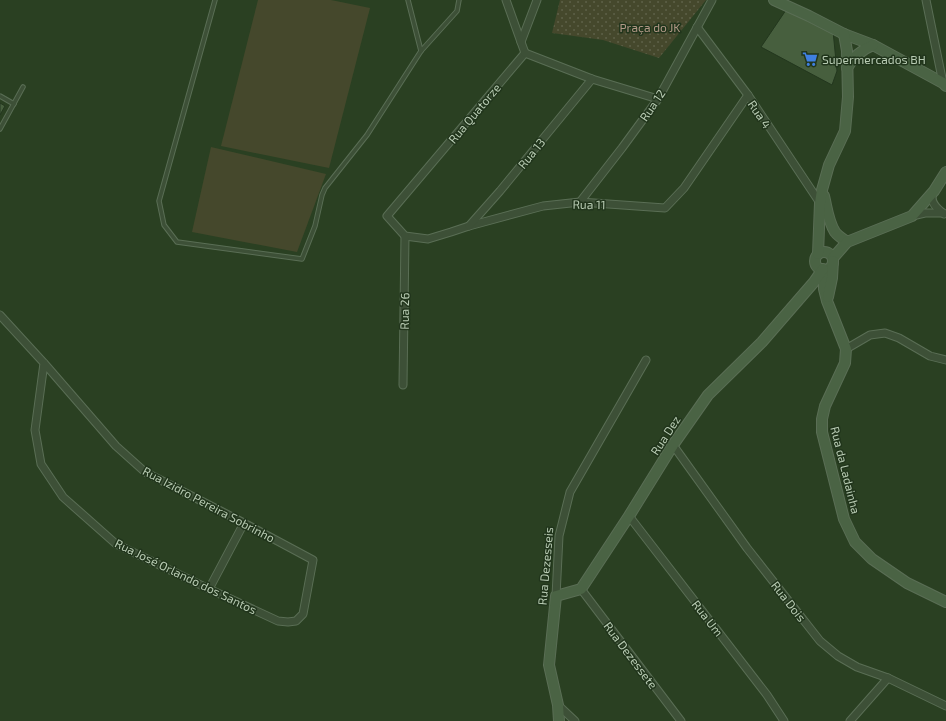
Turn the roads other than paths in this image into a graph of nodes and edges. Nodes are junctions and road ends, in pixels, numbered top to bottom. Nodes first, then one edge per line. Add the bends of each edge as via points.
1 (215, 0) edge
2 (408, 0) edge
3 (459, 0) edge
4 (506, 0) edge
5 (537, 0) edge
6 (712, 0) edge
7 (774, 0) edge
8 (926, 0) edge
9 (697, 27) junction
10 (844, 34) junction
11 (520, 42) junction
12 (873, 45) junction
13 (421, 51) junction
14 (525, 53) junction
15 (847, 68) junction
16 (592, 79) junction
17 (944, 85) edge
18 (23, 87) dead end
19 (748, 95) junction
20 (0, 96) edge
21 (658, 99) junction
22 (14, 104) junction
23 (0, 129) edge
24 (946, 172) edge
25 (822, 190) junction
26 (934, 190) junction
27 (580, 202) junction
28 (820, 203) junction
29 (945, 214) edge
30 (912, 216) junction
31 (469, 226) junction
32 (405, 236) junction
33 (847, 242) junction
34 (818, 254) junction
35 (833, 260) junction
36 (822, 268) junction
37 (827, 301) junction
38 (0, 314) edge
39 (846, 349) junction
40 (646, 360) dead end
41 (946, 360) edge
42 (44, 363) junction
43 (403, 385) dead end
44 (673, 445) junction
45 (629, 516) junction
46 (244, 523) junction
47 (208, 589) junction
48 (581, 589) junction
49 (556, 596) junction
50 (946, 602) edge
51 (296, 621) joint
52 (888, 678) junction
53 (558, 705) junction
54 (946, 706) edge
55 (559, 721) edge
56 (575, 721) edge
57 (681, 721) edge
58 (784, 721) edge
59 (850, 721) edge

1 - 13 lane via 159,201 164,225 177,242 302,260 315,226 325,188 367,135
2 - 13 lane
3 - 13 lane via 457,11
4 - 11 street
5 - 11 street
6 - 9 street, Rua 12
7 - 10 street
8 - 17 street
9 - 19 street, Rua 4
9 - 21 street, Rua 12
10 - 12 street
10 - 15 street
11 - 14 street
12 - 15 street via 854,57
12 - 17 street
14 - 16 street
14 - 32 street, Rua Quatorze via 387,216
15 - 25 street via 845,131 828,165
16 - 21 street
16 - 31 street, Rua 13
18 - 22 lane
19 - 27 street, Rua 11 via 684,188 665,208
19 - 28 street, Rua 4
20 - 22 lane
21 - 27 street, Rua 12
22 - 23 lane
24 - 26 street
25 - 28 street
25 - 33 street via 830,222 838,236
26 - 29 street via 931,196 933,203
26 - 30 street
27 - 31 street, Rua 11 via 543,206
28 - 34 street
29 - 30 street via 925,213
30 - 33 street
31 - 32 street, Rua 11 via 428,239
32 - 43 street, Rua 26
33 - 35 street
34 - 35 street via 826,252
34 - 36 street via 815,261
35 - 36 street via 829,268
35 - 37 street
36 - 37 street
36 - 44 street, Rua Dez via 807,290 762,342 708,395
37 - 39 street
38 - 42 street, Rua Izidro Pereira Sobrinho
39 - 41 street via 870,335 885,333 930,356
39 - 50 street, Rua da Ladainha via 845,363 824,406 822,419 822,432 844,519 855,542 872,559 907,583
40 - 49 street, Rua Dezesseis via 570,492 559,536
42 - 46 street, Rua Izidro Pereira Sobrinho via 116,446 145,472
42 - 47 street, Rua José Orlando dos Santos via 35,430 41,464 63,496 116,544
44 - 45 street, Rua Dez
44 - 52 street, Rua Dois via 747,548 820,640 838,656 857,667
45 - 48 street, Rua Dez
45 - 58 street, Rua Um via 767,695
46 - 47 street
46 - 51 street, Rua Izidro Pereira Sobrinho via 313,560 303,614
47 - 51 street, Rua José Orlando dos Santos via 278,621
48 - 49 street
48 - 57 street, Rua Dezessete
49 - 53 street, Rua Dezesseis via 548,665
52 - 54 street, Rua Dois
52 - 59 street
53 - 55 street, Rua Dezesseis
53 - 56 street

